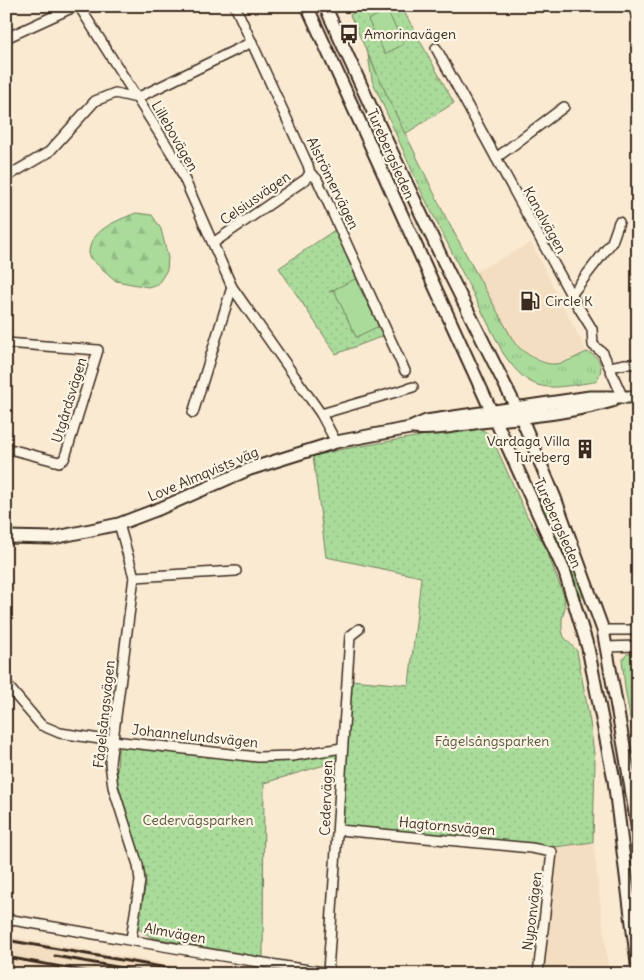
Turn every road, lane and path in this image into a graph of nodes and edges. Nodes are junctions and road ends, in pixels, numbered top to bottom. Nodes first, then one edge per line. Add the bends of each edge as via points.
1 (78, 6) edge
2 (235, 6) edge
3 (308, 6) edge
4 (325, 6) edge
5 (631, 6) edge
6 (638, 16) edge
7 (6, 38) edge
8 (252, 42) junction
9 (436, 48) dead end
10 (137, 98) junction
11 (564, 108) dead end
12 (496, 158) junction
13 (310, 173) junction
14 (6, 177) edge
15 (618, 222) dead end
16 (213, 243) junction
17 (232, 287) junction
18 (571, 295) junction
19 (6, 343) edge
20 (638, 364) edge
21 (610, 367) junction
22 (405, 371) dead end
23 (413, 387) dead end
24 (638, 397) edge
25 (623, 398) junction
26 (519, 412) junction
27 (193, 413) dead end
28 (322, 414) junction
29 (493, 416) junction
30 (336, 442) junction
31 (6, 448) edge
32 (119, 524) junction
33 (6, 537) edge
34 (236, 571) dead end
35 (134, 577) junction
36 (359, 629) dead end
37 (603, 630) junction
38 (638, 630) edge
39 (584, 635) junction
40 (638, 646) edge
41 (606, 647) junction
42 (588, 648) junction
43 (6, 684) edge
44 (113, 741) junction
45 (342, 748) junction
46 (339, 830) junction
47 (638, 831) edge
48 (552, 852) joint
49 (6, 919) edge
50 (131, 939) junction
51 (638, 971) edge
52 (328, 972) junction
53 (339, 974) edge
54 (538, 974) edge

1 - 7 street
1 - 10 street, Lillebovägen
2 - 8 street, Alströmervägen
3 - 29 main road, Turebergsleden
4 - 26 main road, Turebergsleden via 444,262
5 - 6 street
8 - 10 street
8 - 13 street, Alströmervägen
9 - 12 street, Kanalvägen
10 - 14 street via 115,93 95,101 49,152
10 - 16 street, Lillebovägen via 176,160
11 - 12 street
12 - 18 street, Kanalvägen
13 - 16 street, Celsiusvägen via 306,179
13 - 22 street, Alströmervägen via 317,179
15 - 18 street via 612,242
16 - 17 street, Lillebovägen
17 - 27 street
17 - 28 street, Lillebovägen
18 - 21 street, Kanalvägen via 592,329 593,345 603,353
19 - 31 street, Utgårdsvägen via 98,350 64,459 59,462
20 - 21 street
21 - 25 street, Kanalvägen
23 - 28 street
24 - 25 main road, Love Almqvists väg
25 - 26 main road, Love Almqvists väg via 590,397
26 - 29 main road, Love Almqvists väg
26 - 37 main road, Turebergsleden via 555,498
28 - 30 street, Lillebovägen
29 - 30 main road, Love Almqvists väg via 429,430 410,428
29 - 39 main road, Turebergsleden via 565,573
30 - 32 main road, Love Almqvists väg via 250,469
32 - 33 main road, Love Almqvists väg via 53,538
32 - 35 street, Fågelsångsvägen
34 - 35 street
35 - 44 street, Fågelsångsvägen
36 - 45 street, Cedervägen via 350,636
37 - 38 street
37 - 39 main road
37 - 41 main road, Turebergsleden
39 - 42 main road, Turebergsleden
40 - 41 street
41 - 42 main road
41 - 47 main road, Turebergsleden
42 - 51 main road, Turebergsleden via 614,780
43 - 44 street, Johannelundsvägen via 41,725 60,734
44 - 45 street, Johannelundsvägen via 258,757 292,756
44 - 50 street, Fågelsångsvägen via 110,763 113,787 140,880
45 - 46 street, Cedervägen
46 - 48 street, Hagtornsvägen
46 - 52 street, Cedervägen
48 - 54 street, Nyponvägen
49 - 50 street, Almvägen
50 - 52 street, Almvägen
52 - 53 street, Almvägen

